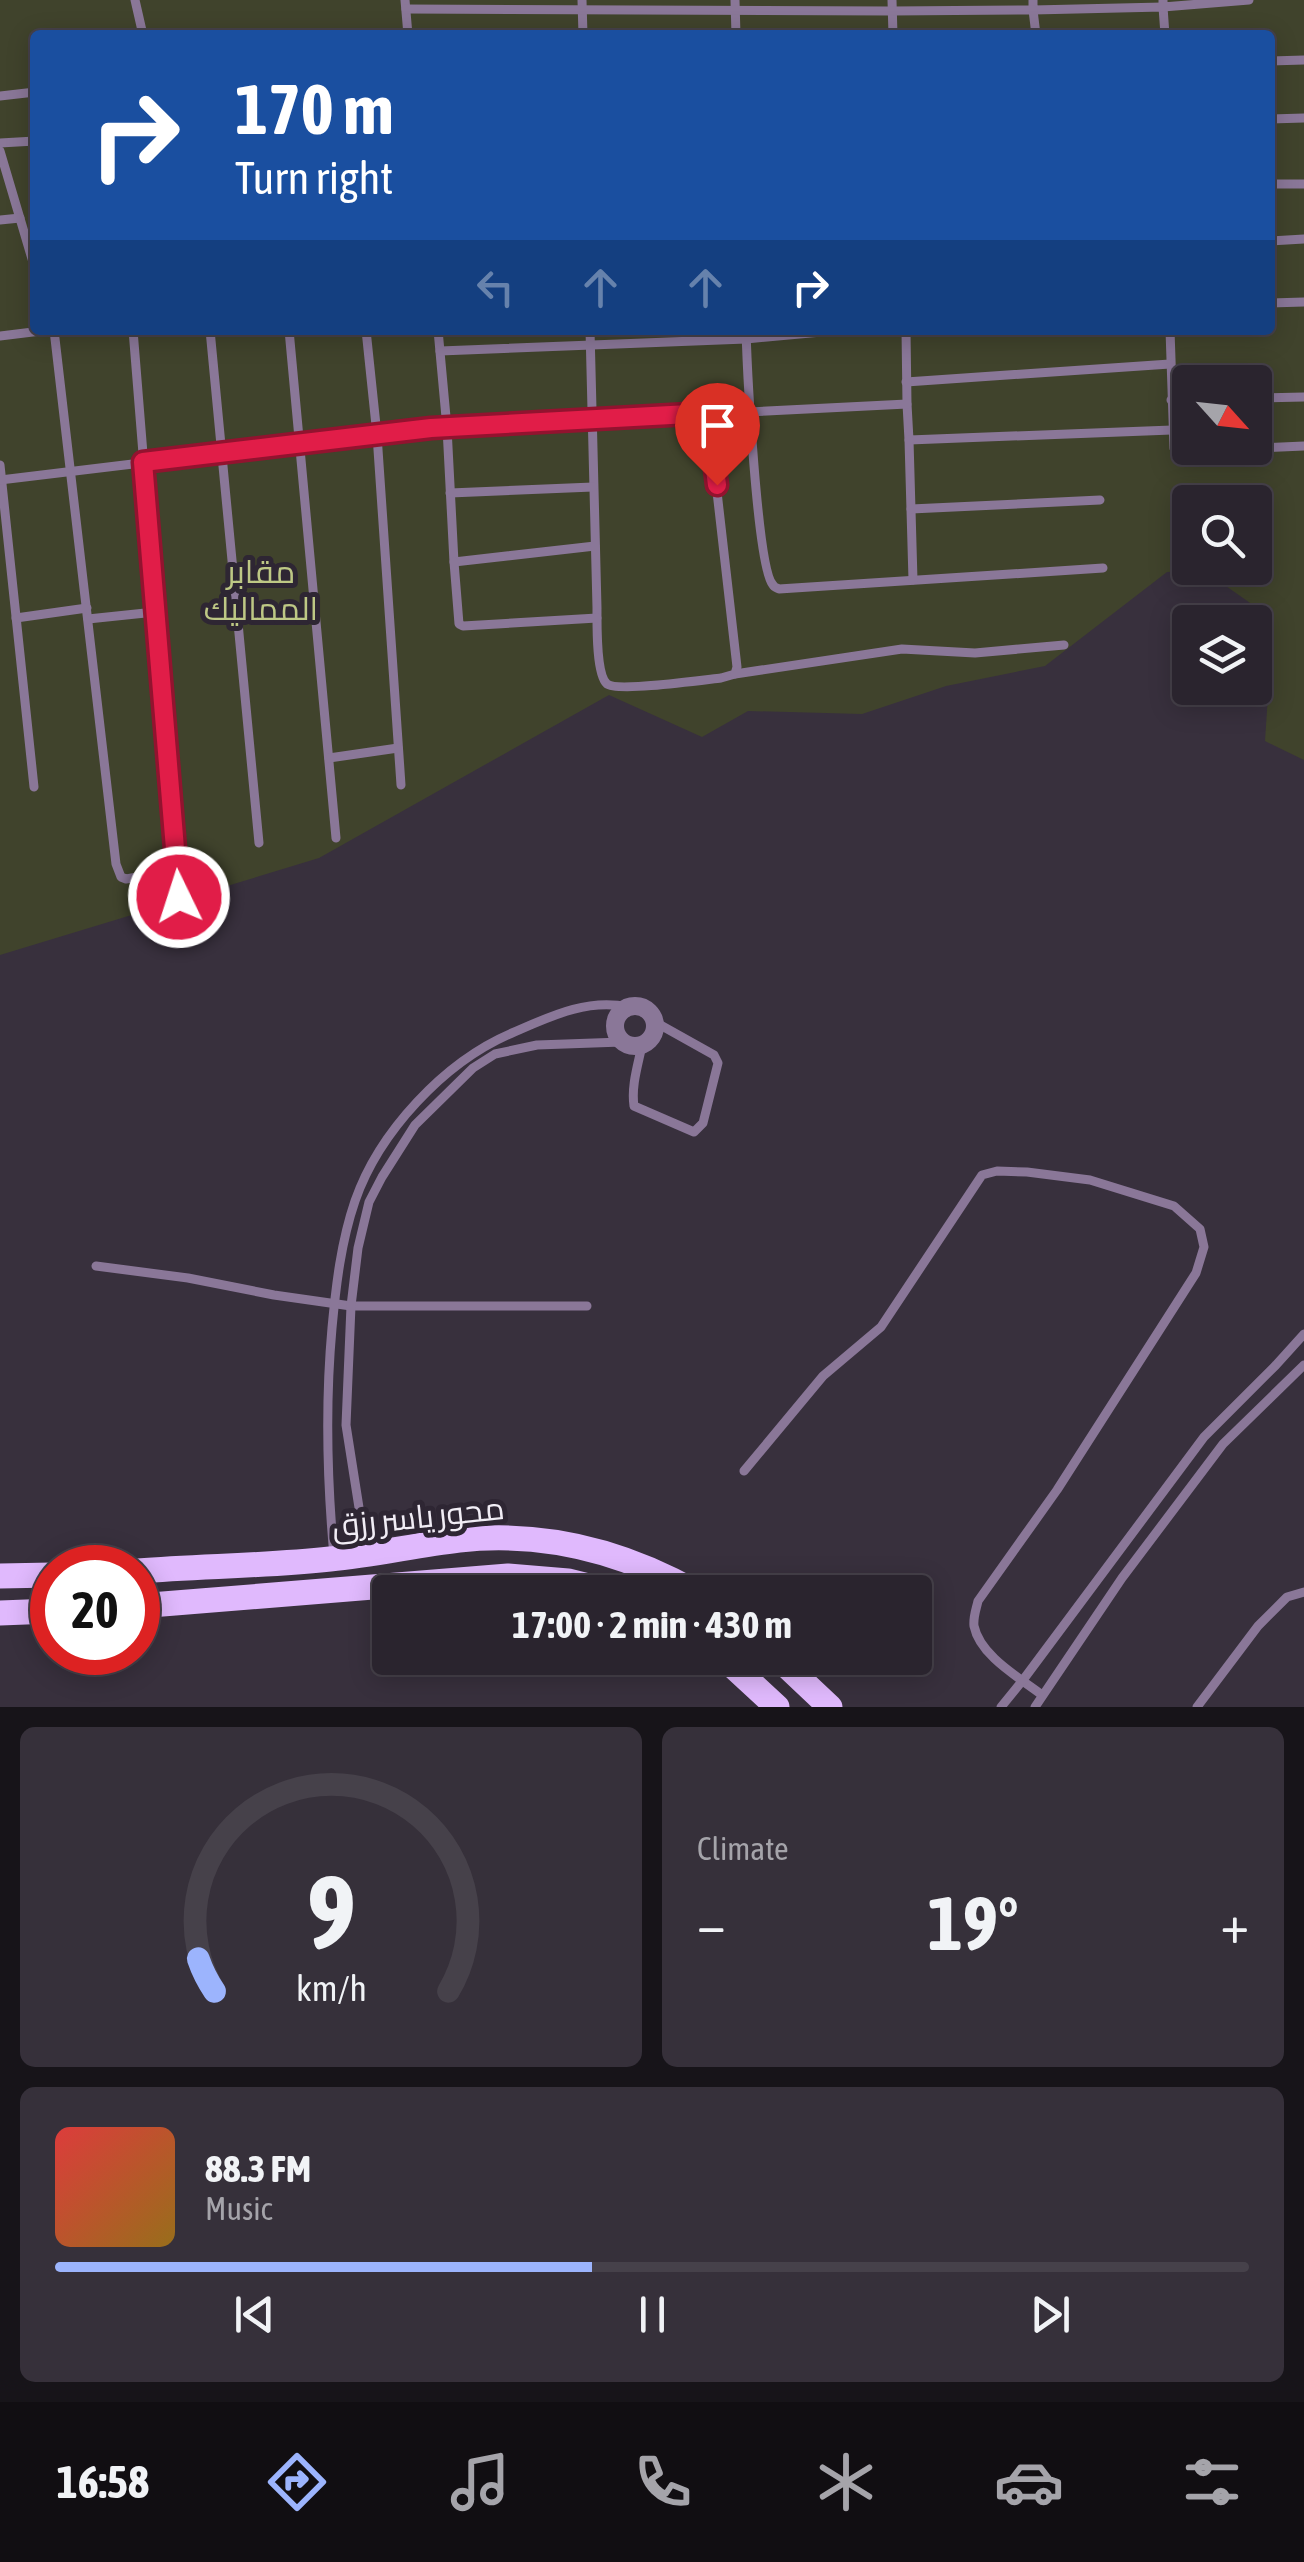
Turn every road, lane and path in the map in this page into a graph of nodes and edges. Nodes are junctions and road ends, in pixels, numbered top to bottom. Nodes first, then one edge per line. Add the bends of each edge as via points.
1 (136, 0) edge
2 (1249, 0) edge
3 (1163, 4) edge
4 (405, 5) edge
5 (582, 5) edge
6 (1033, 5) edge
7 (735, 6) edge
8 (892, 6) edge
9 (142, 30) edge
10 (408, 30) edge
11 (583, 30) edge
12 (1036, 30) edge
13 (1165, 30) edge
14 (1304, 60) edge
15 (1275, 61) edge
16 (30, 93) edge
17 (0, 96) edge
18 (1304, 118) edge
19 (1275, 119) edge
20 (30, 143) edge
21 (1, 153) edge
22 (1275, 184) edge
23 (1304, 184) edge
24 (20, 218) junction
25 (0, 220) edge
26 (1304, 239) edge
27 (1275, 241) edge
28 (30, 253) edge
29 (1304, 302) edge
30 (1275, 303) edge
31 (30, 332) edge
32 (52, 335) edge
33 (133, 335) edge
34 (210, 335) edge
35 (289, 335) edge
36 (367, 335) edge
37 (438, 335) edge
38 (590, 335) edge
39 (746, 335) edge
40 (906, 335) edge
41 (1170, 335) edge
42 (0, 336) edge
43 (590, 346) junction
44 (440, 351) junction
45 (1170, 364) junction
46 (906, 382) junction
47 (1272, 398) edge
48 (1304, 398) edge
49 (1171, 400) joint
50 (907, 404) junction
51 (749, 411) junction
52 (708, 413) junction
53 (592, 420) junction
54 (447, 428) junction
55 (1172, 430) joint
56 (377, 435) junction
57 (908, 440) junction
58 (300, 444) junction
59 (1304, 446) edge
60 (1272, 447) edge
61 (221, 453) junction
62 (143, 462) junction
63 (0, 465) edge
64 (72, 471) junction
65 (1, 480) edge
66 (594, 487) junction
67 (450, 493) junction
68 (1100, 500) dead end
69 (910, 509) junction
70 (595, 546) junction
71 (454, 562) junction
72 (1103, 568) dead end
73 (912, 580) junction
74 (155, 612) junction
75 (88, 614) junction
76 (16, 618) junction
77 (597, 618) junction
78 (1064, 646) dead end
79 (736, 674) junction
80 (398, 748) junction
81 (329, 758) junction
82 (400, 786) dead end
83 (34, 787) dead end
84 (336, 838) dead end
85 (259, 843) dead end
86 (177, 870) junction
87 (181, 924) dead end
88 (628, 1007) junction
89 (655, 1022) junction
90 (622, 1042) junction
91 (642, 1046) junction
92 (96, 1266) dead end
93 (334, 1304) junction
94 (352, 1306) junction
95 (586, 1306) dead end
96 (1304, 1334) edge
97 (1304, 1365) edge
98 (1230, 1411) junction
99 (1240, 1425) junction
100 (744, 1471) dead end
101 (366, 1555) junction
102 (335, 1559) junction
103 (160, 1570) edge
104 (30, 1575) edge
105 (662, 1575) edge
106 (0, 1576) edge
107 (372, 1587) edge
108 (1304, 1592) edge
109 (160, 1604) edge
110 (30, 1612) edge
111 (0, 1613) edge
112 (742, 1675) edge
113 (796, 1675) edge
114 (1023, 1680) junction
115 (1042, 1696) junction
116 (1200, 1703) edge
117 (775, 1706) edge
118 (830, 1707) edge
119 (1001, 1707) edge
120 (1035, 1707) edge
121 (1216, 1707) edge

1 - 9 lane
2 - 3 lane
3 - 6 lane
3 - 13 lane
4 - 5 lane
4 - 10 lane
5 - 7 lane
5 - 11 lane
6 - 8 lane
6 - 12 lane
7 - 8 lane
14 - 15 lane
16 - 17 lane
18 - 19 lane
20 - 21 lane
21 - 24 lane
22 - 23 lane
24 - 25 lane
24 - 28 lane
26 - 27 lane
29 - 30 lane
31 - 42 lane
32 - 64 lane
33 - 62 lane
34 - 61 lane
35 - 58 lane
36 - 56 lane
37 - 44 lane
38 - 43 lane
39 - 43 lane
39 - 51 lane
40 - 46 lane
41 - 45 lane
43 - 44 lane
43 - 53 lane
44 - 54 lane
45 - 46 lane
45 - 49 lane
46 - 50 lane
47 - 48 lane
49 - 55 lane
50 - 51 lane
50 - 57 lane
51 - 52 lane
51 - 73 lane via 772,586
52 - 53 lane
52 - 79 lane
53 - 54 lane
53 - 66 lane
54 - 56 lane
54 - 67 lane
55 - 57 lane
56 - 58 lane
56 - 80 lane
57 - 69 lane
58 - 61 lane
58 - 81 lane
59 - 60 lane
61 - 62 lane
61 - 85 lane
62 - 64 lane
62 - 74 lane
63 - 65 lane
64 - 65 lane
64 - 75 lane
65 - 76 lane
66 - 67 lane
66 - 70 lane
67 - 71 lane
68 - 69 lane
69 - 73 lane
70 - 71 lane
70 - 77 lane
71 - 77 lane via 463,626
72 - 73 lane
74 - 75 lane
74 - 86 lane
75 - 76 lane
75 - 86 lane via 116,864 126,880
76 - 83 lane
77 - 79 lane via 600,671 608,685
78 - 79 lane via 902,649
80 - 81 lane
80 - 82 lane
81 - 84 lane
86 - 87 lane
88 - 89 street via 642,1006
88 - 90 street via 615,1023
88 - 93 lane via 575,1008 515,1032 486,1044 430,1088 356,1198
89 - 91 street
89 - 91 lane via 717,1059 704,1122 694,1132 634,1106
90 - 91 street
90 - 94 lane via 537,1045 495,1054 436,1102 394,1154 369,1202
92 - 93 lane
93 - 94 lane
93 - 102 lane via 326,1390
94 - 95 lane
94 - 101 lane via 346,1425
96 - 98 lane
97 - 99 lane
98 - 99 lane
98 - 114 lane via 1204,1436
99 - 115 lane via 1122,1578
100 - 114 lane via 823,1376 881,1327 982,1175 1027,1172 1090,1180 1174,1206 1200,1229 1204,1247 1196,1273 978,1602 977,1636
101 - 102 main road, محور ياسر رزق
101 - 105 main road, محور ياسر رزق via 483,1538 540,1540 582,1546
102 - 103 main road, محور ياسر رزق
104 - 106 main road
107 - 109 main road, محور ياسر رزق
108 - 116 lane via 1287,1596 1258,1626
110 - 111 main road
112 - 117 main road
113 - 118 main road
114 - 115 lane
114 - 119 lane
115 - 120 lane
116 - 121 lane

